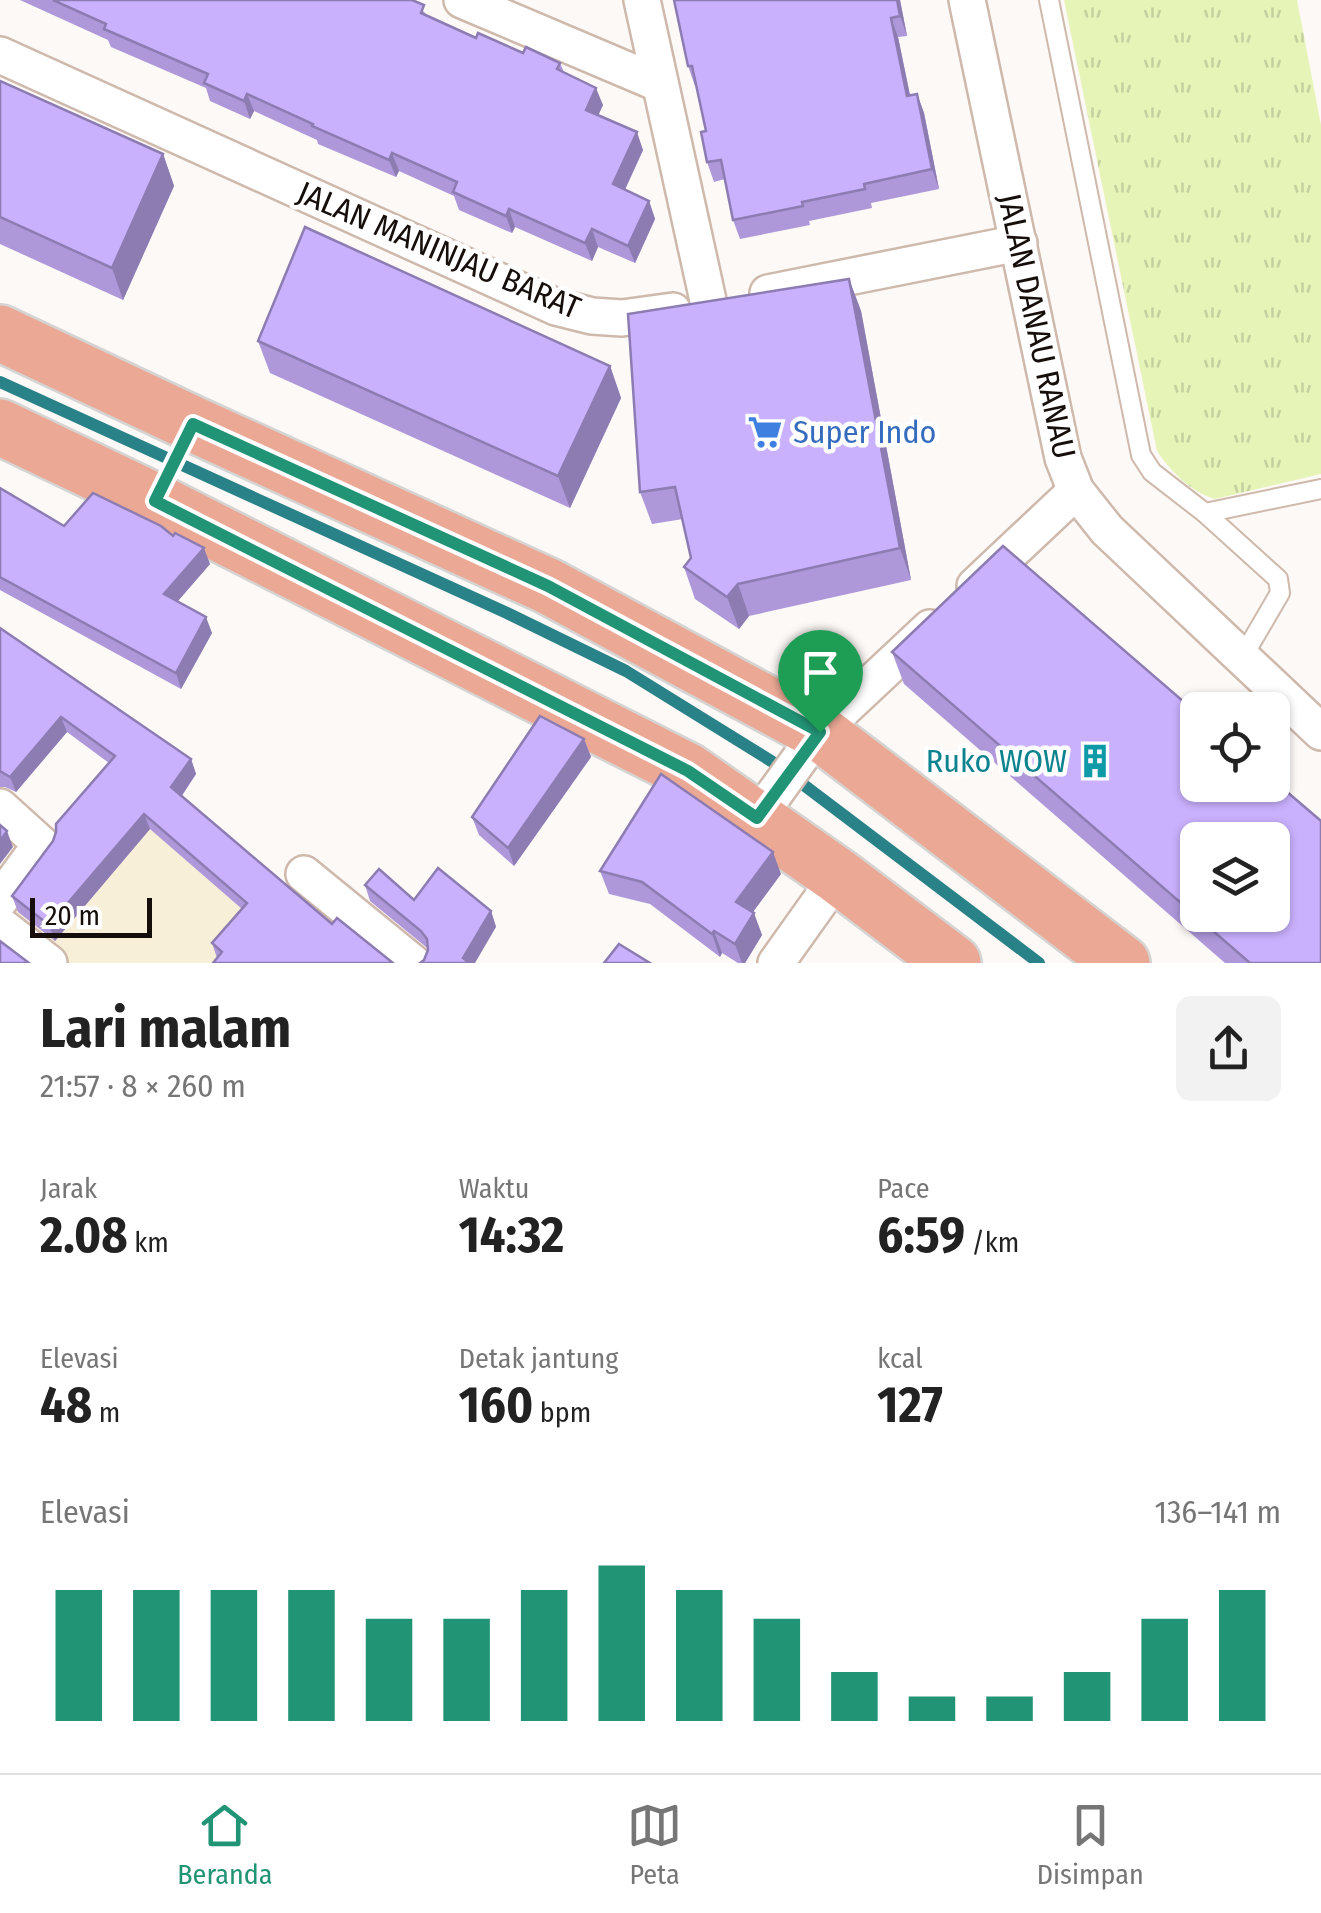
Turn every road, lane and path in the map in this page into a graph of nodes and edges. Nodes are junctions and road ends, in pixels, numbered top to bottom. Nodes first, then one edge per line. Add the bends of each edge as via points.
1 (462, 0) edge
2 (642, 0) edge
3 (967, 0) edge
4 (1048, 0) edge
5 (0, 55) edge
6 (660, 84) junction
7 (1019, 243) junction
8 (709, 305) junction
9 (0, 332) edge
10 (7, 444) edge
11 (173, 463) junction
12 (1321, 489) edge
13 (1076, 491) junction
14 (1205, 513) junction
15 (1242, 658) junction
16 (1321, 732) edge
17 (815, 738) junction
18 (767, 804) junction
19 (0, 807) edge
20 (304, 874) dead end
21 (838, 876) junction
22 (0, 900) edge
23 (0, 925) edge
24 (1119, 962) edge
25 (49, 963) edge
26 (413, 963) edge
27 (776, 963) edge
28 (953, 963) edge

1 - 6 street
2 - 6 street
3 - 7 street, JALAN DANAU RANAU
4 - 14 lane via 1142,455 1152,472
5 - 8 street, JALAN MANINJAU BARAT via 556,307 622,318
6 - 8 street
7 - 8 street, JALAN MANINJAU BARAT
7 - 13 street, JALAN DANAU RANAU via 1063,458
9 - 11 main road
10 - 11 main road
11 - 17 main road via 548,586
11 - 18 main road via 688,771
12 - 14 lane
13 - 15 street, JALAN DANAU RANAU
13 - 17 street
14 - 15 lane via 1280,585
15 - 16 street, JALAN DANAU RANAU
17 - 18 street
17 - 24 main road
18 - 21 main road
19 - 22 street via 41,844
20 - 26 street
21 - 27 street
21 - 28 main road
23 - 25 street

